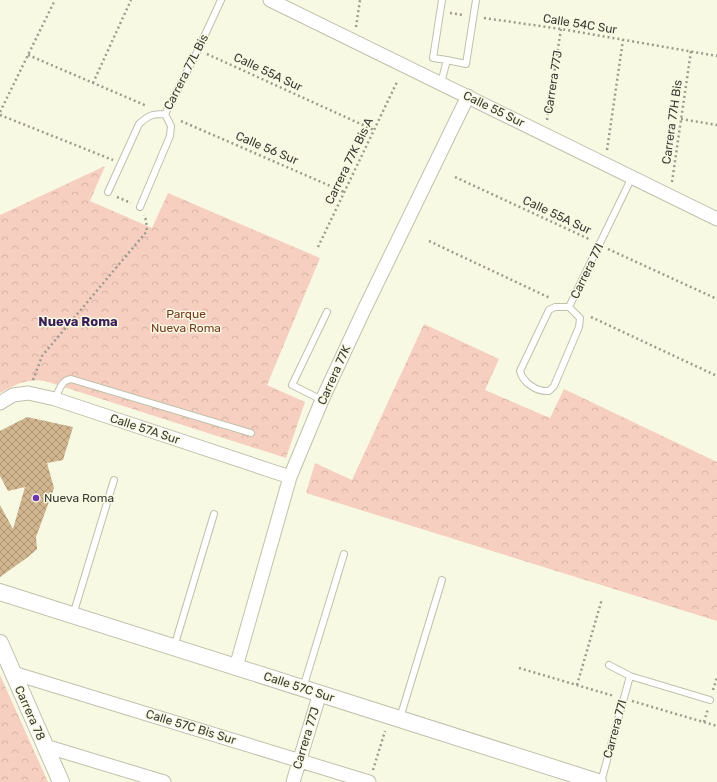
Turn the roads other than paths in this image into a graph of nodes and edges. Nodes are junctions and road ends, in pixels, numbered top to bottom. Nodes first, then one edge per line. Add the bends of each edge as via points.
1 (221, 0) edge
2 (442, 0) edge
3 (476, 0) edge
4 (278, 2) edge
5 (446, 60) junction
6 (441, 84) junction
7 (468, 96) junction
8 (165, 114) junction
9 (632, 177) junction
10 (108, 192) road end
11 (140, 206) road end
12 (717, 219) edge
13 (569, 307) junction
14 (328, 312) dead end
15 (55, 399) junction
16 (322, 400) junction
17 (0, 403) edge
18 (251, 434) dead end
19 (290, 478) junction
20 (114, 480) dead end
21 (214, 514) dead end
22 (344, 554) dead end
23 (442, 580) dead end
24 (0, 592) edge
25 (73, 615) junction
26 (0, 643) edge
27 (174, 647) junction
28 (608, 665) dead end
29 (236, 667) junction
30 (13, 673) junction
31 (630, 676) junction
32 (303, 688) junction
33 (320, 694) junction
34 (710, 700) dead end
35 (394, 717) junction
36 (45, 746) junction
37 (299, 760) junction
38 (123, 770) junction
39 (370, 778) edge
40 (592, 781) edge
41 (61, 782) edge
42 (129, 782) edge
43 (164, 782) edge
44 (293, 782) edge

1 - 8 lane, Carrera 77L Bis
2 - 5 lane via 433,58
3 - 5 lane via 466,64
4 - 6 street, Calle 55 Sur
5 - 6 lane
6 - 7 street, Calle 55 Sur
7 - 9 street, Calle 55 Sur
7 - 16 street, Carrera 77K
8 - 10 lane, Carrera 77L Bis via 154,114 139,124
8 - 11 lane via 171,126 170,136
9 - 12 street, Calle 55 Sur
9 - 13 lane, Carrera 77I
13 - 13 lane, Carrera 77I via 555,307 549,310 520,371 526,383 545,392 554,386 579,327 580,318
14 - 16 lane via 292,386
15 - 17 street, Calle 57A Sur via 28,392 13,395
15 - 18 lane via 64,381 71,379
15 - 19 street, Calle 57A Sur
16 - 19 street, Carrera 77K
19 - 29 street, Carrera 77K
20 - 25 lane
21 - 27 lane
22 - 32 lane
23 - 35 lane
24 - 25 street, Calle 57C Sur
25 - 27 street, Calle 57C Sur
26 - 30 street, Carrera 78
27 - 29 street, Calle 57C Sur
28 - 31 lane
29 - 32 street, Calle 57C Sur
30 - 36 street, Carrera 78
30 - 37 street, Calle 57C Bis Sur
31 - 34 lane
31 - 40 lane, Carrera 77I
32 - 33 street, Calle 57C Sur
33 - 35 street, Calle 57C Sur
33 - 37 street, Carrera 77J
35 - 40 street, Calle 57C Sur
36 - 38 street
36 - 41 street, Carrera 78
37 - 39 street, Calle 57C Bis Sur
37 - 44 street, Carrera 77J
38 - 42 street
38 - 43 street

